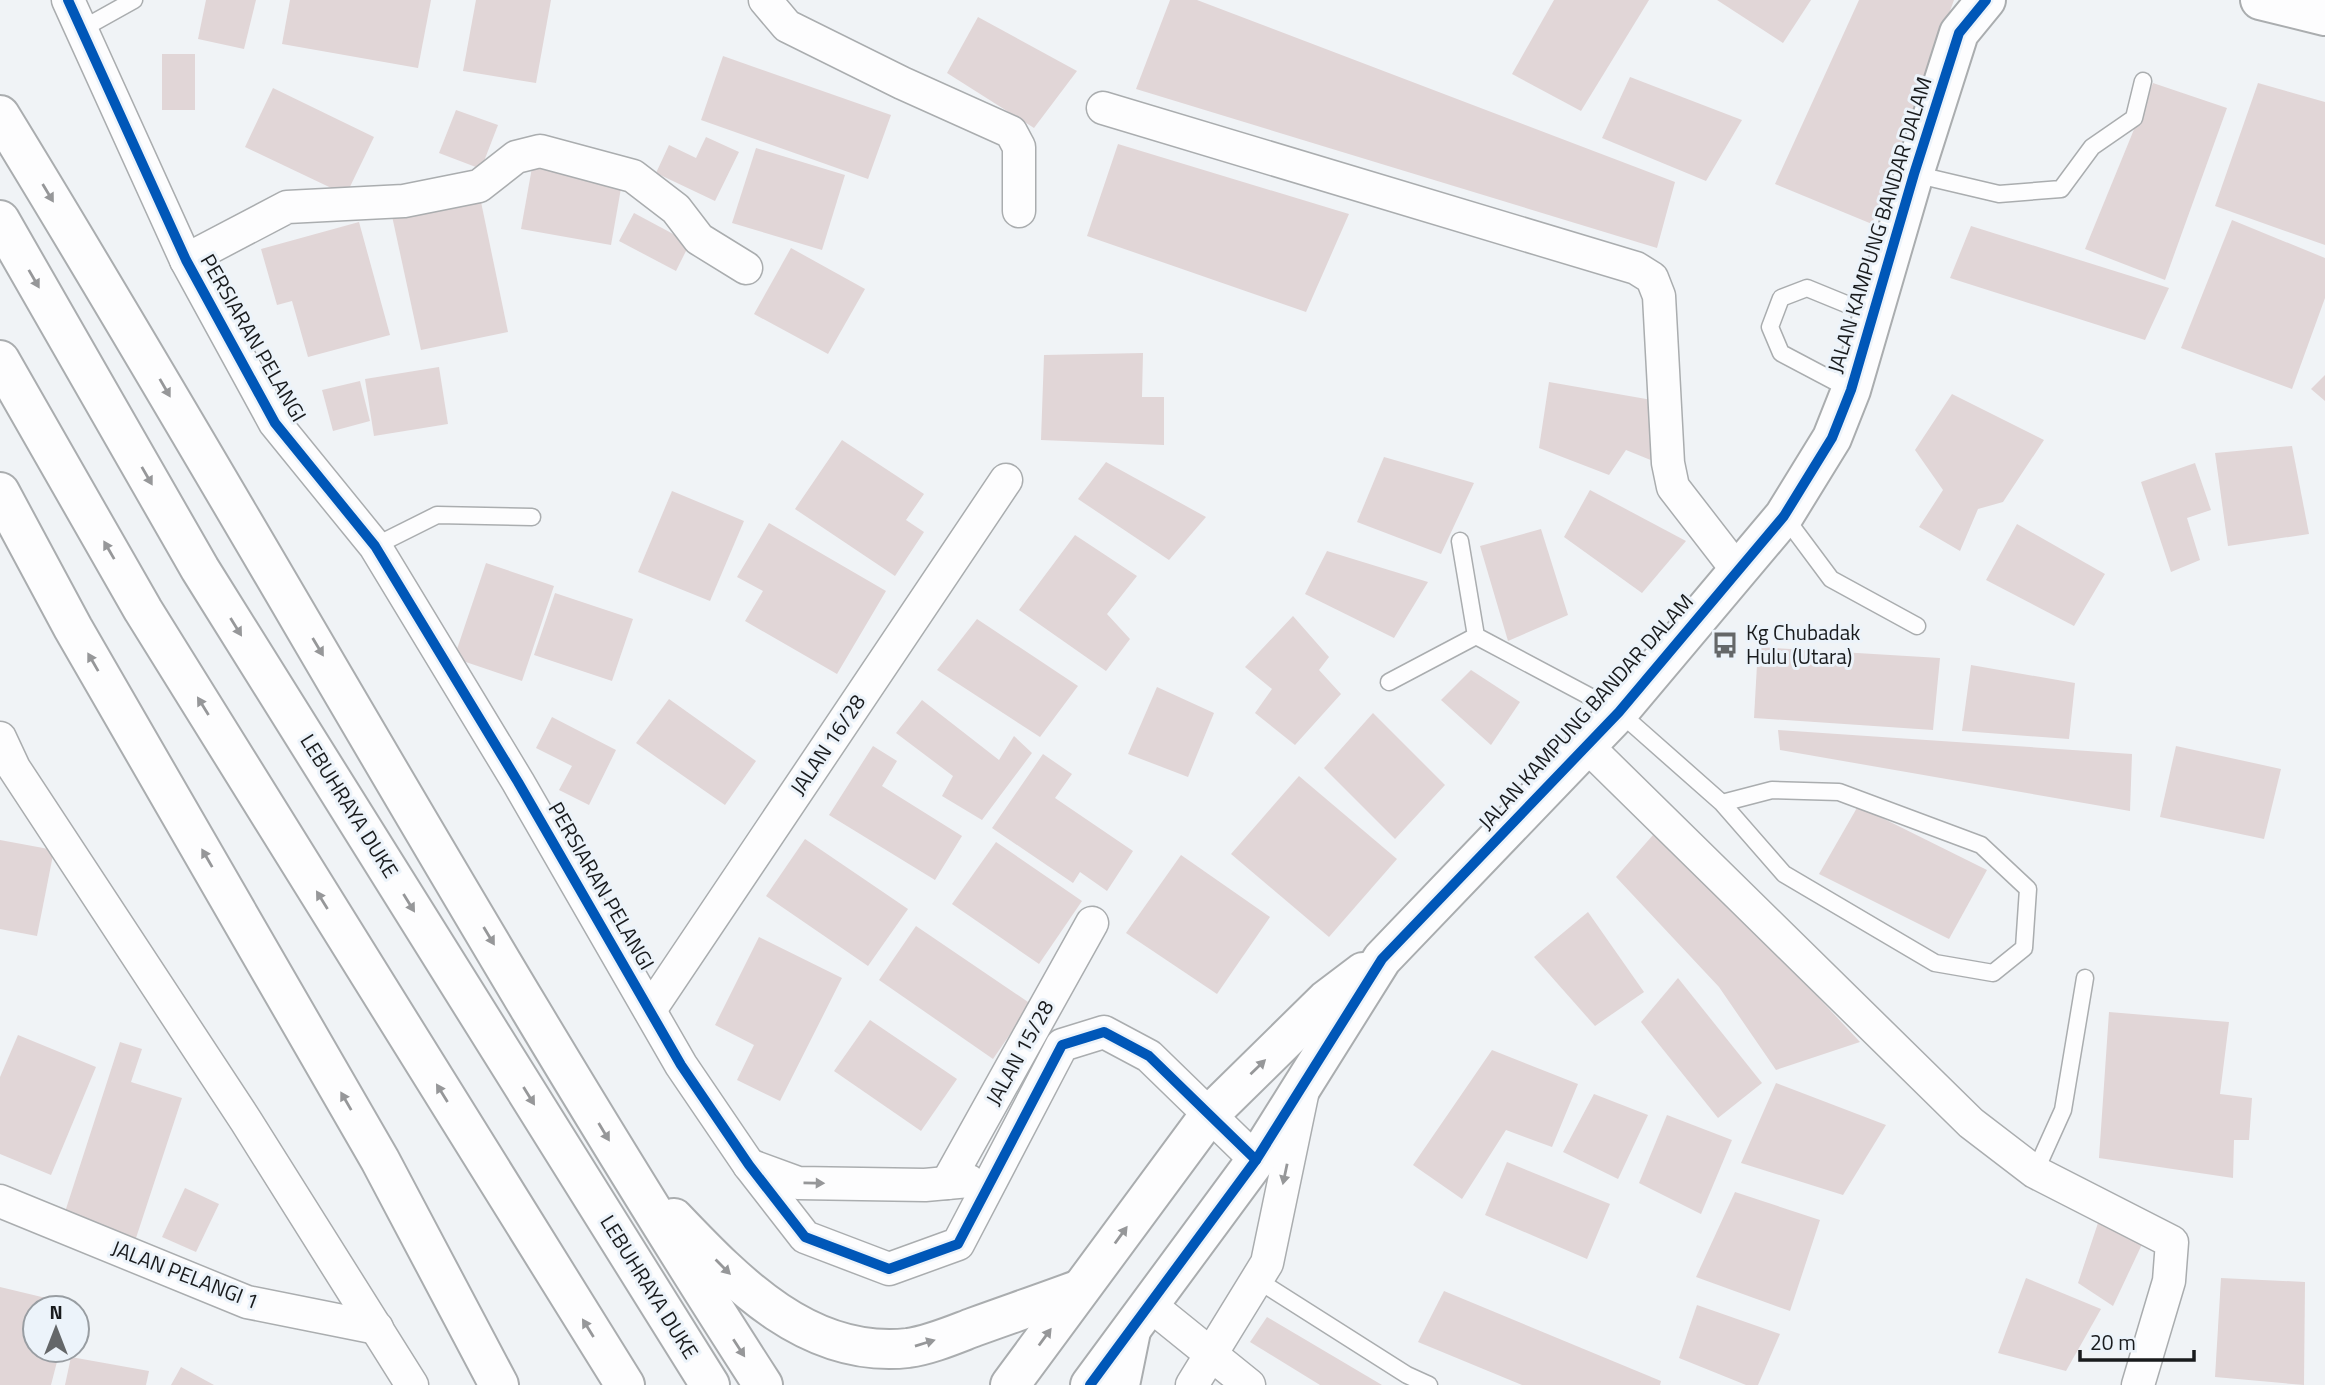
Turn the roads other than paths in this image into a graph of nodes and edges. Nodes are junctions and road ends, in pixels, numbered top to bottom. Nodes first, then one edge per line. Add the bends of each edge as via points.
1 (68, 0) edge
2 (134, 0) edge
3 (765, 0) edge
4 (1986, 0) edge
5 (2260, 0) edge
6 (2325, 16) edge
7 (82, 29) junction
8 (2143, 81) dead end
9 (1103, 108) dead end
10 (0, 115) edge
11 (1914, 174) junction
12 (1019, 211) dead end
13 (0, 220) edge
14 (186, 260) junction
15 (746, 268) dead end
16 (1873, 315) junction
17 (0, 360) edge
18 (1852, 390) junction
19 (1006, 480) dead end
20 (0, 492) edge
21 (1784, 516) junction
22 (532, 517) dead end
23 (1460, 541) dead end
24 (375, 546) junction
25 (1738, 571) junction
26 (1917, 626) dead end
27 (1476, 636) junction
28 (1389, 682) dead end
29 (1619, 712) junction
30 (0, 738) edge
31 (1585, 744) junction
32 (1722, 803) junction
33 (1092, 923) dead end
34 (1382, 959) junction
35 (2085, 978) dead end
36 (650, 1010) junction
37 (1304, 1083) junction
38 (1210, 1114) junction
39 (380, 1160) junction
40 (1256, 1160) junction
41 (749, 1165) junction
42 (624, 1166) junction
43 (2035, 1172) junction
44 (990, 1179) junction
45 (947, 1184) junction
46 (0, 1201) edge
47 (1256, 1279) junction
48 (1080, 1290) junction
49 (1141, 1318) junction
50 (377, 1328) junction
51 (1211, 1355) junction
52 (412, 1385) edge
53 (499, 1385) edge
54 (521, 1385) edge
55 (625, 1385) edge
56 (710, 1385) edge
57 (763, 1385) edge
58 (1010, 1385) edge
59 (1090, 1385) edge
60 (1120, 1385) edge
61 (1192, 1385) edge
62 (1249, 1385) edge
63 (1429, 1385) edge
64 (2138, 1385) edge

1 - 7 street, PERSIARAN PELANGI
2 - 7 lane
3 - 12 street via 786,26 1011,132 1019,147
4 - 11 main road, JALAN KAMPUNG BANDAR DALAM via 1959,33
5 - 6 main road
7 - 14 street, PERSIARAN PELANGI
8 - 11 lane via 2134,118 2092,147 2062,189 1999,194
9 - 25 street via 1636,268 1652,278 1659,296 1673,486
10 -> 42 main road
11 - 16 main road, JALAN KAMPUNG BANDAR DALAM
13 -> 56 main road, LEBUHRAYA DUKE via 200,569
14 - 15 street via 287,207 404,201 479,186 516,157 540,151 633,176 676,209 699,239
14 - 24 street, PERSIARAN PELANGI via 275,423
16 - 18 main road, JALAN KAMPUNG BANDAR DALAM
16 - 18 lane via 1807,288 1782,298 1770,327 1781,353
55 -> 17 main road via 143,610
18 - 21 main road, JALAN KAMPUNG BANDAR DALAM via 1832,438
19 - 36 street, JALAN 16/28
39 -> 20 main road via 73,628
21 - 25 main road, JALAN KAMPUNG BANDAR DALAM
21 - 26 lane via 1831,579
22 - 24 lane via 437,515
23 - 27 lane
24 - 36 street, PERSIARAN PELANGI
25 - 29 main road, JALAN KAMPUNG BANDAR DALAM
27 - 28 lane
27 - 29 lane
29 - 31 main road, JALAN KAMPUNG BANDAR DALAM
29 - 32 lane
30 - 50 street via 14,768
31 - 34 main road, JALAN KAMPUNG BANDAR DALAM via 1546,791
31 - 43 street via 1971,1123
32 - 32 lane via 1772,790 1839,792 1981,845 2028,889 2024,948 1993,973 1935,963 1784,874
33 - 45 street, JALAN 15/28
34 - 37 main road, JALAN KAMPUNG BANDAR DALAM
38 -> 34 main road, JALAN KAMPUNG BANDAR DALAM via 1326,1000
35 - 43 lane via 2063,1110
36 - 41 street, PERSIARAN PELANGI
37 - 40 main road, JALAN KAMPUNG BANDAR DALAM
37 -> 47 street via 1267,1262
38 - 40 street, PERSIARAN PELANGI
38 - 44 street, PERSIARAN PELANGI via 1149,1056 1104,1032 1062,1045
48 -> 38 main road, JALAN KAMPUNG BANDAR DALAM
39 - 53 main road
39 - 54 main road
40 - 49 main road, JALAN KAMPUNG BANDAR DALAM
41 - 44 street, PERSIARAN PELANGI via 806,1237 889,1269 958,1244
41 -> 45 street via 798,1183
42 -> 48 main road via 742,1286 773,1311 838,1343 870,1350 910,1348
42 -> 57 main road
43 - 64 street via 2172,1242 2169,1281
44 - 45 street
46 - 50 street, JALAN PELANGI 1 via 247,1302
47 - 51 street
47 - 63 lane
58 -> 48 main road, JALAN KAMPUNG BANDAR DALAM
49 - 51 street
49 - 59 main road, JALAN KAMPUNG BANDAR DALAM
49 - 60 main road
50 - 52 street
51 - 61 street
51 - 62 street

